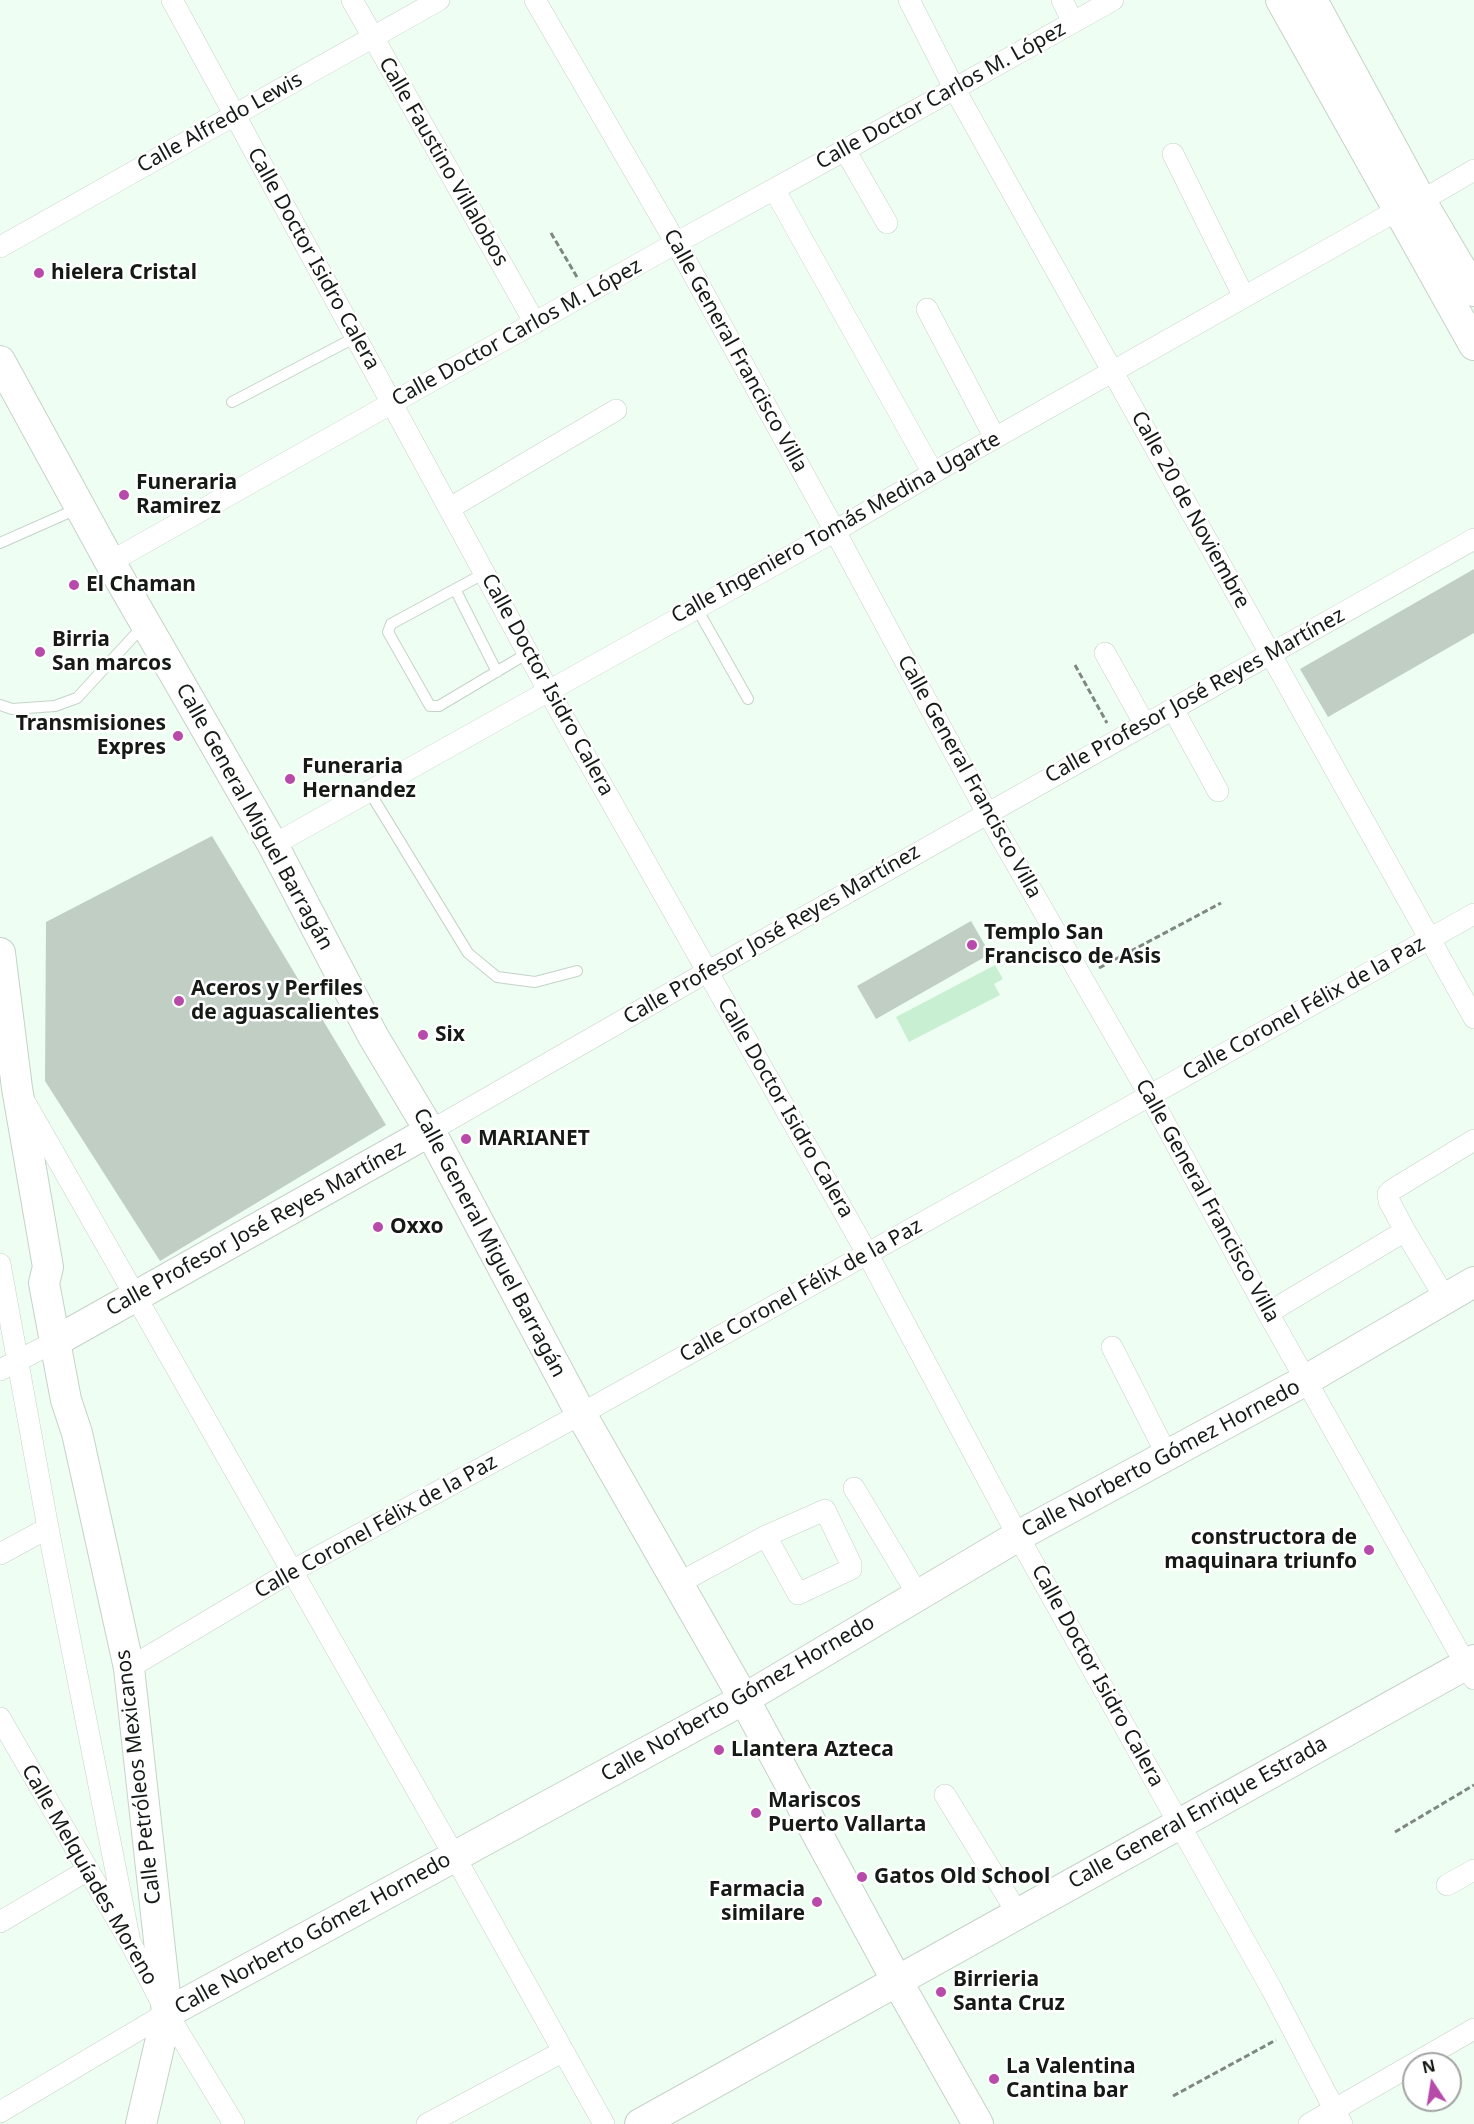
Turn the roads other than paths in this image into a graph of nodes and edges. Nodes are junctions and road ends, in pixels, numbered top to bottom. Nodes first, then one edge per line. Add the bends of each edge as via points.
1 (172, 0) edge
2 (352, 0) edge
3 (440, 0) edge
4 (535, 0) edge
5 (909, 0) edge
6 (1062, 0) edge
7 (1113, 0) edge
8 (1281, 0) edge
9 (1312, 0) edge
10 (1073, 22) junction
11 (373, 37) junction
12 (954, 88) junction
13 (235, 115) junction
14 (845, 150) junction
15 (1173, 154) dead end
16 (1474, 170) edge
17 (774, 189) junction
18 (1409, 206) junction
19 (887, 223) dead end
20 (676, 243) junction
21 (0, 247) edge
22 (1474, 291) edge
23 (1244, 297) junction
24 (927, 309) dead end
25 (535, 323) junction
26 (356, 337) junction
27 (1474, 345) edge
28 (0, 361) edge
29 (1113, 372) junction
30 (232, 402) dead end
31 (392, 403) junction
32 (616, 410) dead end
33 (995, 438) junction
34 (933, 473) junction
35 (80, 507) junction
36 (450, 508) junction
37 (835, 531) junction
38 (1474, 539) edge
39 (0, 543) edge
40 (110, 562) junction
41 (485, 573) junction
42 (455, 589) junction
43 (696, 607) junction
44 (145, 623) junction
45 (528, 653) junction
46 (1105, 653) dead end
47 (1271, 654) junction
48 (497, 672) junction
49 (548, 690) junction
50 (748, 699) dead end
51 (0, 705) edge
52 (1173, 709) junction
53 (1145, 724) junction
54 (369, 790) junction
55 (1218, 791) dead end
56 (987, 813) junction
57 (273, 845) junction
58 (1474, 914) edge
59 (1429, 939) junction
60 (0, 952) edge
61 (577, 971) dead end
62 (707, 972) junction
63 (1474, 1018) edge
64 (17, 1089) junction
65 (1150, 1096) junction
66 (430, 1131) junction
67 (1474, 1140) edge
68 (1405, 1231) junction
69 (867, 1253) junction
70 (0, 1264) edge
71 (1474, 1282) edge
72 (136, 1297) junction
73 (1445, 1298) junction
74 (1268, 1313) junction
75 (64, 1337) junction
76 (1112, 1347) dead end
77 (8, 1365) edge
78 (1306, 1380) junction
79 (581, 1414) junction
80 (1167, 1455) junction
81 (854, 1488) dead end
82 (48, 1528) junction
83 (766, 1536) dead end
84 (1018, 1536) junction
85 (0, 1554) edge
86 (292, 1571) junction
87 (677, 1584) junction
88 (918, 1595) junction
89 (129, 1668) junction
90 (1472, 1668) edge
91 (744, 1699) junction
92 (3, 1730) edge
93 (945, 1795) dead end
94 (1180, 1824) junction
95 (455, 1857) junction
96 (88, 1870) junction
97 (1474, 1870) edge
98 (1447, 1885) dead end
99 (1018, 1914) junction
100 (0, 1922) edge
101 (130, 1942) junction
102 (897, 1981) junction
103 (167, 2013) junction
104 (1474, 2029) edge
105 (562, 2052) junction
106 (0, 2112) edge
107 (1338, 2117) edge
108 (975, 2123) edge
109 (141, 2124) edge
110 (234, 2124) edge
111 (427, 2124) edge
112 (604, 2124) edge
113 (640, 2124) edge
114 (1309, 2124) edge

1 - 13 street, Calle Doctor Isidro Calera
2 - 11 street, Calle Faustino Villalobos
3 - 11 street, Calle Alfredo Lewis
4 - 20 street, Calle General Francisco Villa
5 - 12 street, Calle 20 de Noviembre
6 - 10 street
7 - 10 street, Calle Doctor Carlos M. López
8 - 18 main road
9 - 18 main road
10 - 12 street, Calle Doctor Carlos M. López
11 - 13 street, Calle Alfredo Lewis
11 - 25 street, Calle Faustino Villalobos
12 - 14 street, Calle Doctor Carlos M. López
12 - 29 street, Calle 20 de Noviembre
13 - 21 street, Calle Alfredo Lewis
13 - 26 street, Calle Doctor Isidro Calera
14 - 17 street, Calle Doctor Carlos M. López
14 - 19 street
15 - 23 street
16 - 18 street, Calle Ingeniero Tomás Medina Ugarte
17 - 20 street, Calle Doctor Carlos M. López
17 - 34 street
18 - 22 main road
18 - 23 street, Calle Ingeniero Tomás Medina Ugarte
18 - 27 main road
20 - 25 street, Calle Doctor Carlos M. López
20 - 37 street, Calle General Francisco Villa
23 - 29 street, Calle Ingeniero Tomás Medina Ugarte
24 - 33 street
25 - 31 street, Calle Doctor Carlos M. López
26 - 30 lane
26 - 31 street, Calle Doctor Isidro Calera
28 - 35 main road, Calle General Miguel Barragán
29 - 33 street, Calle Ingeniero Tomás Medina Ugarte
29 - 47 street, Calle 20 de Noviembre
31 - 36 street, Calle Doctor Isidro Calera
31 - 40 street, Calle Doctor Carlos M. López
32 - 36 street
33 - 34 street, Calle Ingeniero Tomás Medina Ugarte
34 - 37 street, Calle Ingeniero Tomás Medina Ugarte
35 - 39 lane
35 - 40 main road, Calle General Miguel Barragán
36 - 41 street, Calle Doctor Isidro Calera
37 - 43 street, Calle Ingeniero Tomás Medina Ugarte
37 - 56 street, Calle General Francisco Villa
38 - 47 street, Calle Profesor José Reyes Martínez
40 - 44 main road, Calle General Miguel Barragán
41 - 42 lane
41 - 45 street, Calle Doctor Isidro Calera
42 - 48 lane
42 - 48 lane via 391,624 388,632 430,706 439,706
43 - 49 street, Calle Ingeniero Tomás Medina Ugarte
43 - 50 lane
44 - 51 lane via 77,698 55,706 12,709
44 - 57 main road, Calle General Miguel Barragán
45 - 48 lane
45 - 49 street, Calle Doctor Isidro Calera
46 - 53 street
47 - 52 street, Calle Profesor José Reyes Martínez
47 - 59 street, Calle 20 de Noviembre
49 - 54 street, Calle Ingeniero Tomás Medina Ugarte
49 - 62 street, Calle Doctor Isidro Calera
52 - 53 street, Calle Profesor José Reyes Martínez
52 - 55 street
53 - 56 street, Calle Profesor José Reyes Martínez
54 - 57 street, Calle Ingeniero Tomás Medina Ugarte
54 - 61 lane via 468,953 497,977 535,982
56 - 62 street, Calle Profesor José Reyes Martínez
56 - 65 street, Calle General Francisco Villa
57 - 66 main road, Calle General Miguel Barragán via 373,1036
58 - 59 street, Calle Coronel Félix de la Paz
59 - 63 street, Calle 20 de Noviembre
59 - 65 street, Calle Coronel Félix de la Paz
60 - 64 main road, Calle Petróleos Mexicanos
62 - 66 street, Calle Profesor José Reyes Martínez
62 - 69 street, Calle Doctor Isidro Calera
64 - 72 street
64 - 75 main road, Calle Petróleos Mexicanos via 48,1267 61,1279
65 - 69 street, Calle Coronel Félix de la Paz
65 - 74 street, Calle General Francisco Villa
66 - 72 main road, Calle Profesor José Reyes Martínez
66 - 79 main road, Calle General Miguel Barragán
67 - 68 street via 1388,1194
68 - 73 street
68 - 74 street
69 - 79 street, Calle Coronel Félix de la Paz
69 - 84 street, Calle Doctor Isidro Calera
70 - 77 street, Calle Petróleos Mexicanos
71 - 73 main road, Calle Norberto Gómez Hornedo
72 - 75 main road, Calle Profesor José Reyes Martínez
72 - 86 street
73 - 78 main road, Calle Norberto Gómez Hornedo
74 - 78 street, Calle General Francisco Villa
75 - 77 street, Calle Profesor José Reyes Martínez
75 - 89 main road, Calle Petróleos Mexicanos via 82,1398 76,1432
76 - 80 street
77 - 82 street, Calle Petróleos Mexicanos
78 - 80 main road, Calle Norberto Gómez Hornedo
78 - 90 street, Calle General Francisco Villa
79 - 86 street, Calle Coronel Félix de la Paz
79 - 87 main road, Calle General Miguel Barragán
80 - 84 main road, Calle Norberto Gómez Hornedo
81 - 88 street
82 - 85 street
82 - 101 street, Calle Petróleos Mexicanos
83 - 87 street
84 - 88 main road, Calle Norberto Gómez Hornedo
84 - 94 street, Calle Doctor Isidro Calera
86 - 89 street, Calle Coronel Félix de la Paz
86 - 95 street
87 - 91 main road, Calle General Miguel Barragán
88 - 91 main road, Calle Norberto Gómez Hornedo
89 - 103 main road, Calle Petróleos Mexicanos
90 - 94 main road, Calle General Enrique Estrada
91 - 95 main road, Calle Norberto Gómez Hornedo
91 - 102 main road, Calle General Miguel Barragán
92 - 96 street, Calle Melquíades Moreno
93 - 99 street
94 - 99 main road, Calle General Enrique Estrada
94 - 107 street, Calle Doctor Isidro Calera
95 - 103 main road, Calle Norberto Gómez Hornedo
95 - 105 street
96 - 100 street
96 - 101 street, Calle Melquíades Moreno
97 - 98 street
99 - 102 main road, Calle General Enrique Estrada
101 - 103 street, Calle Melquíades Moreno
102 - 108 main road, Calle General Miguel Barragán
102 - 113 main road, Calle General Enrique Estrada
103 - 106 street, Calle Norberto Gómez Hornedo
103 - 109 main road, Calle Petróleos Mexicanos
103 - 110 street, Calle Melquíades Moreno
104 - 107 street
105 - 111 street
105 - 112 street
107 - 114 street

